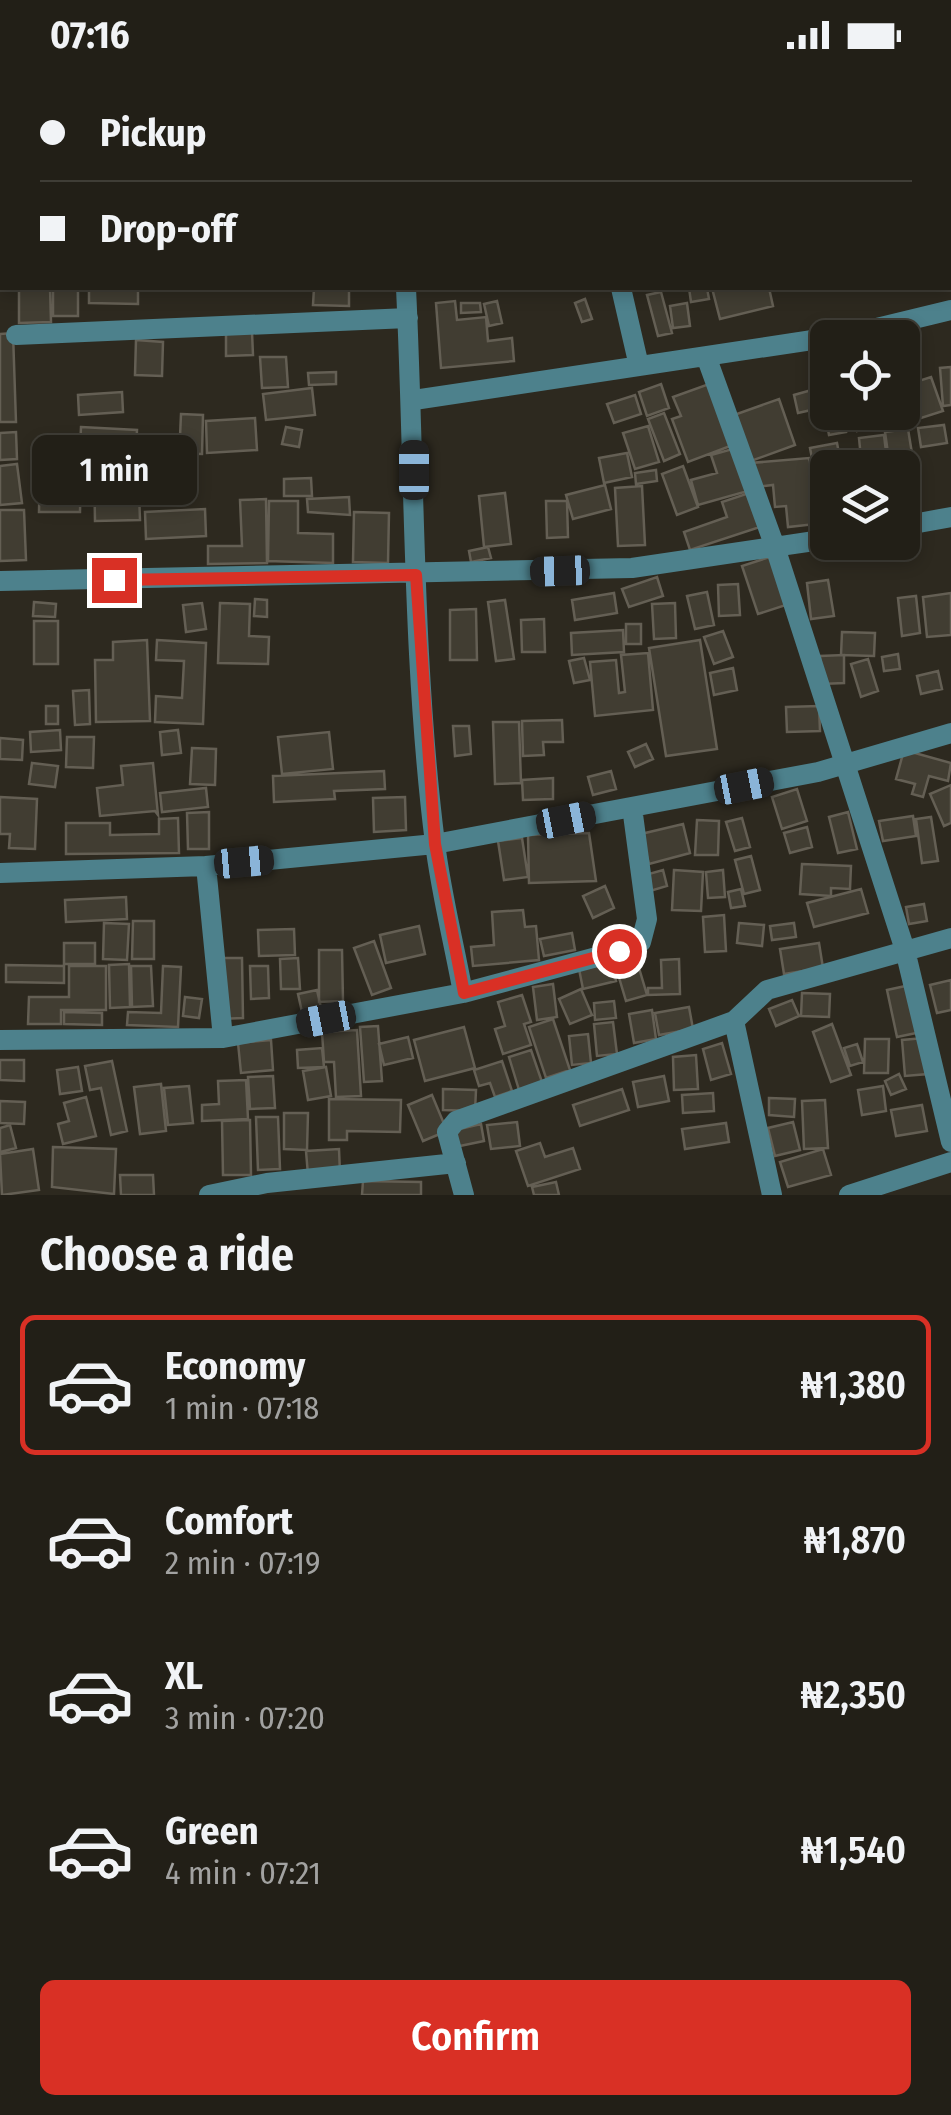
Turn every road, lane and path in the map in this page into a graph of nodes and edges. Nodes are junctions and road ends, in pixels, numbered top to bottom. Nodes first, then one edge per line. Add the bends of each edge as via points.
1 (406, 290) edge
2 (621, 290) edge
3 (951, 310) edge
4 (408, 318) junction
5 (16, 335) dead end
6 (706, 356) junction
7 (639, 366) junction
8 (414, 400) junction
9 (951, 517) edge
10 (920, 523) edge
11 (810, 542) edge
12 (775, 548) junction
13 (416, 575) junction
14 (0, 582) edge
15 (951, 733) edge
16 (842, 765) junction
17 (632, 807) junction
18 (435, 844) junction
19 (206, 866) junction
20 (0, 873) edge
21 (951, 938) edge
22 (905, 950) junction
23 (464, 993) junction
24 (734, 1021) junction
25 (223, 1038) junction
26 (0, 1040) edge
27 (950, 1137) edge
28 (951, 1162) edge
29 (456, 1164) junction
30 (209, 1195) edge
31 (464, 1195) edge
32 (772, 1195) edge
33 (849, 1195) edge

1 - 4 street
2 - 7 street
3 - 6 street via 852,334
4 - 5 street
4 - 8 street
6 - 7 street
6 - 12 street
7 - 8 street
8 - 13 street
9 - 10 street
11 - 12 street
12 - 13 street via 632,568
12 - 16 street
13 - 14 street
13 - 18 street
15 - 16 street
16 - 17 street
16 - 22 street
17 - 18 street
17 - 23 street via 647,919 641,942
18 - 19 street
18 - 23 street
19 - 20 street
19 - 25 street
21 - 22 street
22 - 24 street via 767,990
22 - 27 street
23 - 25 street
24 - 29 street via 456,1122 447,1132
24 - 32 street
25 - 26 street
28 - 33 street
29 - 30 street
29 - 31 street

